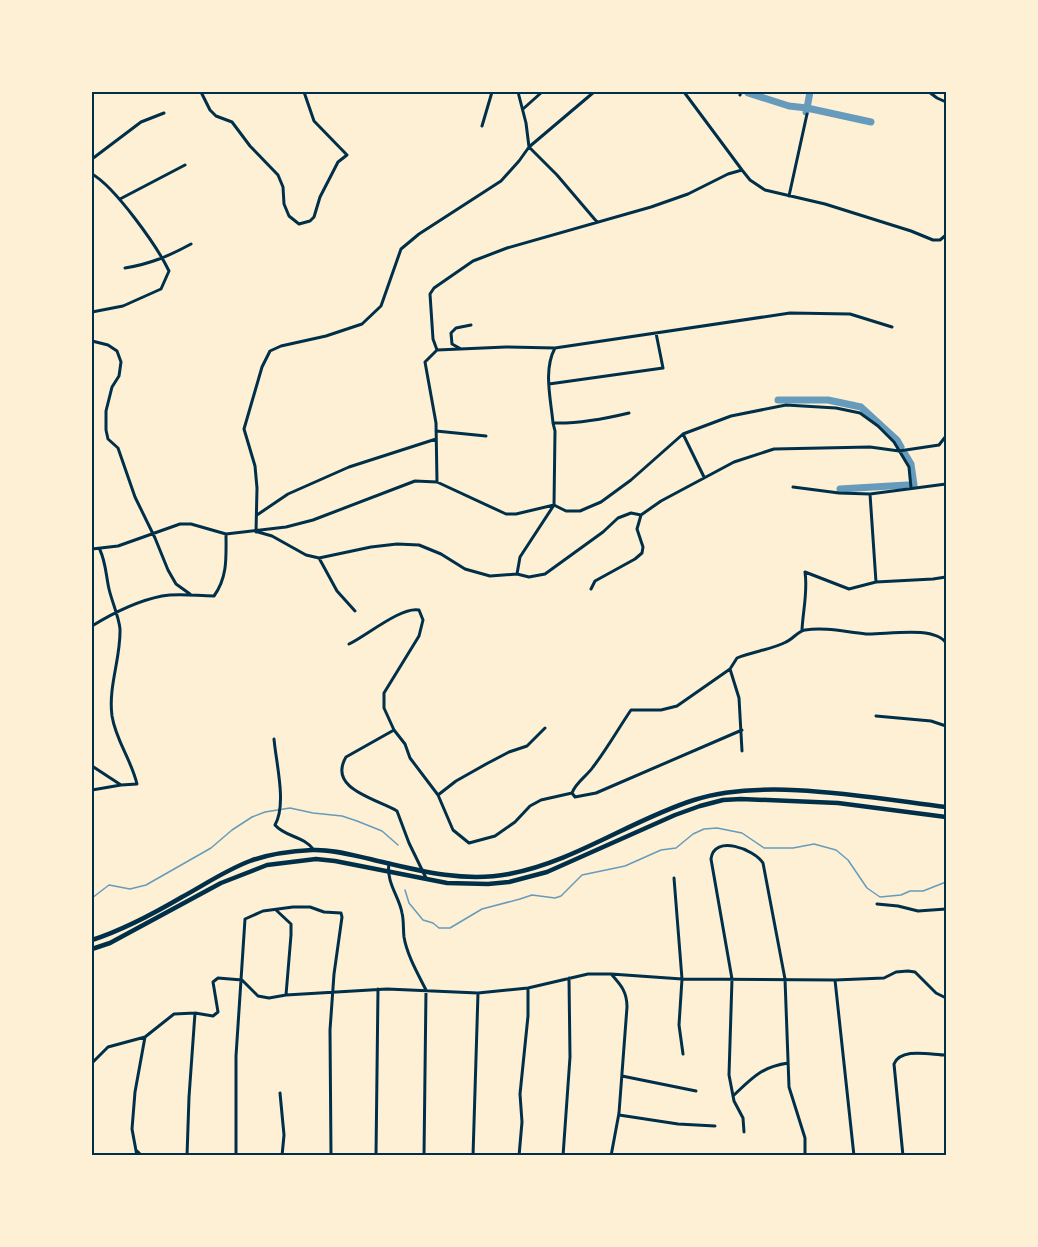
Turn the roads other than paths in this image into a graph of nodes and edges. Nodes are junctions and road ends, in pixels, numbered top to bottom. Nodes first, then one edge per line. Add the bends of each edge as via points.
1 (201, 92) edge
2 (304, 92) edge
3 (492, 92) edge
4 (518, 92) edge
5 (542, 92) edge
6 (594, 92) edge
7 (684, 92) edge
8 (929, 92) edge
9 (946, 102) edge
10 (523, 109) junction
11 (164, 114) dead end
12 (807, 114) dead end
13 (482, 126) dead end
14 (529, 147) junction
15 (92, 159) edge
16 (185, 165) dead end
17 (742, 170) junction
18 (92, 174) edge
19 (789, 196) junction
20 (120, 199) junction
21 (597, 222) junction
22 (946, 235) edge
23 (191, 244) dead end
24 (163, 259) junction
25 (125, 268) dead end
26 (92, 312) edge
27 (471, 325) dead end
28 (892, 327) dead end
29 (656, 333) junction
30 (92, 341) edge
31 (555, 348) junction
32 (437, 350) junction
33 (463, 350) junction
34 (549, 384) junction
35 (629, 413) dead end
36 (553, 423) junction
37 (436, 430) junction
38 (683, 434) junction
39 (486, 436) dead end
40 (946, 436) edge
41 (436, 439) junction
42 (899, 451) junction
43 (705, 477) junction
44 (437, 482) junction
45 (946, 484) edge
46 (793, 487) dead end
47 (911, 488) junction
48 (870, 494) junction
49 (554, 504) junction
50 (641, 515) junction
51 (256, 516) junction
52 (256, 531) junction
53 (153, 532) junction
54 (226, 534) junction
55 (92, 549) edge
56 (100, 550) junction
57 (319, 558) junction
58 (517, 574) junction
59 (946, 577) edge
60 (876, 582) junction
61 (591, 589) dead end
62 (189, 594) junction
63 (355, 612) dead end
64 (116, 614) junction
65 (92, 626) edge
66 (802, 630) junction
67 (946, 643) edge
68 (349, 644) dead end
69 (730, 669) junction
70 (876, 716) dead end
71 (946, 726) edge
72 (545, 728) dead end
73 (394, 730) junction
74 (742, 730) junction
75 (274, 739) dead end
76 (742, 751) dead end
77 (92, 766) edge
78 (121, 785) junction
79 (92, 790) edge
80 (572, 793) junction
81 (438, 795) junction
82 (946, 807) edge
83 (946, 817) edge
84 (314, 850) junction
85 (388, 863) junction
86 (423, 871) junction
87 (387, 872) junction
88 (426, 878) junction
89 (674, 878) dead end
90 (877, 904) dead end
91 (946, 909) edge
92 (275, 910) junction
93 (92, 940) edge
94 (92, 949) edge
95 (611, 974) junction
96 (569, 978) junction
97 (682, 979) junction
98 (732, 979) junction
99 (242, 980) junction
100 (785, 980) junction
101 (835, 980) junction
102 (528, 988) junction
103 (378, 989) junction
104 (426, 990) junction
105 (332, 992) junction
106 (478, 993) junction
107 (286, 994) junction
108 (946, 998) edge
109 (195, 1013) junction
110 (145, 1037) junction
111 (683, 1054) dead end
112 (946, 1055) edge
113 (92, 1063) edge
114 (788, 1063) junction
115 (92, 1071) edge
116 (622, 1076) junction
117 (696, 1091) dead end
118 (280, 1093) dead end
119 (733, 1096) junction
120 (946, 1104) edge
121 (619, 1115) junction
122 (716, 1126) dead end
123 (744, 1132) dead end
124 (137, 1153) edge
125 (142, 1155) edge
126 (187, 1155) edge
127 (236, 1155) edge
128 (282, 1155) edge
129 (331, 1155) edge
130 (376, 1155) edge
131 (424, 1155) edge
132 (473, 1155) edge
133 (519, 1155) edge
134 (563, 1155) edge
135 (612, 1155) edge
136 (805, 1155) edge
137 (854, 1155) edge
138 (903, 1155) edge

1 - 2 street via 210,110 232,122 278,175 284,204 299,224 314,217 338,162 347,155 314,121
3 - 13 street
4 - 10 street
5 - 10 street
6 - 14 street
7 - 17 street
8 - 9 street
10 - 14 street
11 - 15 street via 141,122
12 - 19 street
14 - 21 street
14 - 51 street via 501,181 401,249 381,306 362,324 270,351 244,429 255,466
16 - 20 street
17 - 19 street via 765,190
17 - 21 street via 688,194
18 - 20 street
19 - 22 street via 933,240
20 - 24 street
21 - 32 street via 473,261 434,288 430,294
23 - 24 street
24 - 25 street
24 - 26 street via 169,271 161,289 123,306
27 - 33 street via 451,333 452,344
28 - 29 street via 850,314 790,313
29 - 31 street
29 - 34 street via 663,368
30 - 53 street via 117,351 121,362 106,411 105,430 117,448
31 - 33 street
31 - 34 street via 550,357
32 - 33 street
32 - 37 street via 425,362
34 - 36 street
35 - 36 street via 592,421
36 - 49 street
37 - 39 street
37 - 41 street
38 - 42 street via 731,416 786,405 836,408 860,413 878,426
38 - 43 street
38 - 49 street via 601,502 580,511 566,511
40 - 42 street via 939,445
41 - 44 street
41 - 51 street via 381,455 300,488
42 - 43 street via 870,447 774,449
42 - 47 street via 910,473
43 - 50 street
44 - 49 street via 506,514
44 - 52 street via 414,481 313,520
45 - 47 street
46 - 48 street
47 - 48 street
48 - 60 street
49 - 58 street via 520,557
50 - 58 street via 631,513 618,518 545,574
50 - 61 street via 637,529 642,553 595,581
51 - 52 street
52 - 54 street
52 - 57 street
53 - 54 street via 191,524
53 - 56 street
53 - 62 street via 171,577
54 - 62 street via 222,584 214,596
55 - 56 street
56 - 64 street
57 - 58 street via 371,547 419,545 465,569 490,576
57 - 63 street via 337,591
59 - 60 street
60 - 66 street via 849,589 805,572
62 - 64 street via 164,596
64 - 65 street
64 - 78 street via 120,628 111,714 137,784
66 - 67 street via 898,632 938,636
66 - 69 street via 779,646 737,658
68 - 73 street via 400,614 419,610 423,620 418,636 384,693 384,708
69 - 74 street
69 - 80 street via 677,706 631,710
70 - 71 street
72 - 81 street via 527,746 488,763
73 - 81 street
73 - 86 street via 346,756 342,777 365,796 397,811
74 - 76 street
74 - 80 street via 596,793 575,797
75 - 84 street via 281,804 275,825
77 - 78 street
78 - 79 street
80 - 81 street via 541,800 495,836 469,843 453,830
82 - 86 highway via 797,790 735,791 666,810 529,870 483,878
83 - 88 highway via 838,803 723,801 675,815 528,878 470,885
84 - 85 highway
84 - 93 highway via 273,855 231,869 150,914
85 - 86 highway
85 - 87 street
86 - 88 street
87 - 88 highway
87 - 94 highway via 316,859 267,865 221,883 155,921
87 - 104 street via 402,911 404,939
89 - 97 street
90 - 91 street via 918,911
92 - 99 street via 245,918
92 - 105 street via 310,907 341,913
92 - 107 street via 291,924
95 - 96 street
95 - 97 street
95 - 116 street via 627,996
96 - 102 street
96 - 134 street via 570,1057
97 - 98 street
97 - 111 street via 679,1025
98 - 100 street
98 - 100 street via 711,859 717,849 729,845 756,854 763,862
98 - 119 street via 729,1075
99 - 107 street via 258,996
99 - 109 street via 218,978 213,982 218,1012 213,1016
99 - 127 street via 236,1056
100 - 101 street
100 - 114 street
101 - 108 street via 884,978 908,970
101 - 137 street
102 - 106 street
102 - 133 street
103 - 104 street
103 - 105 street
103 - 130 street
104 - 106 street
104 - 131 street
105 - 107 street
105 - 129 street
106 - 132 street
109 - 110 street via 174,1014
109 - 126 street
110 - 113 street via 108,1047
110 - 124 street via 132,1129
112 - 120 street
112 - 138 street via 904,1054 896,1059
113 - 115 street
114 - 119 street via 770,1066
114 - 136 street via 789,1087 805,1138
116 - 117 street
116 - 121 street
118 - 128 street
119 - 123 street via 743,1118
121 - 122 street
121 - 135 street
124 - 125 street

